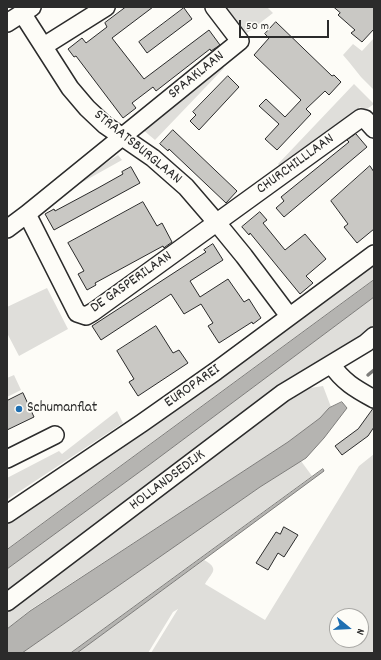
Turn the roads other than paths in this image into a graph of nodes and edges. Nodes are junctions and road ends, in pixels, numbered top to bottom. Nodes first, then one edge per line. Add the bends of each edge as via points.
1 (106, 7) edge
2 (214, 7) edge
3 (27, 10) edge
4 (7, 23) edge
5 (44, 46) junction
6 (374, 129) edge
7 (121, 137) junction
8 (27, 214) junction
9 (217, 223) junction
10 (7, 229) edge
11 (374, 254) edge
12 (289, 316) junction
13 (374, 336) edge
14 (331, 364) junction
15 (374, 399) edge
16 (55, 435) dead end
17 (7, 459) edge
18 (8, 510) edge
19 (7, 602) edge

1 - 5 street
2 - 7 street, SPAAKLAAN via 240,41
3 - 4 street
3 - 5 street, STRAATSBURGLAAN
5 - 7 street, STRAATSBURGLAAN via 82,103
6 - 9 street, CHURCHILLLAAN via 361,118
7 - 8 street
7 - 9 street, STRAATSBURGLAAN via 153,158 180,182
8 - 9 street, DE GASPERILAAN via 77,314 86,316
8 - 10 street
9 - 12 street, STRAATSBURGLAAN
11 - 12 street, EUROPAREI
12 - 18 street, EUROPAREI via 167,405
13 - 14 street, HOLLANDSEDIJK
14 - 15 street via 347,383
14 - 19 street, HOLLANDSEDIJK via 283,393
16 - 17 street

